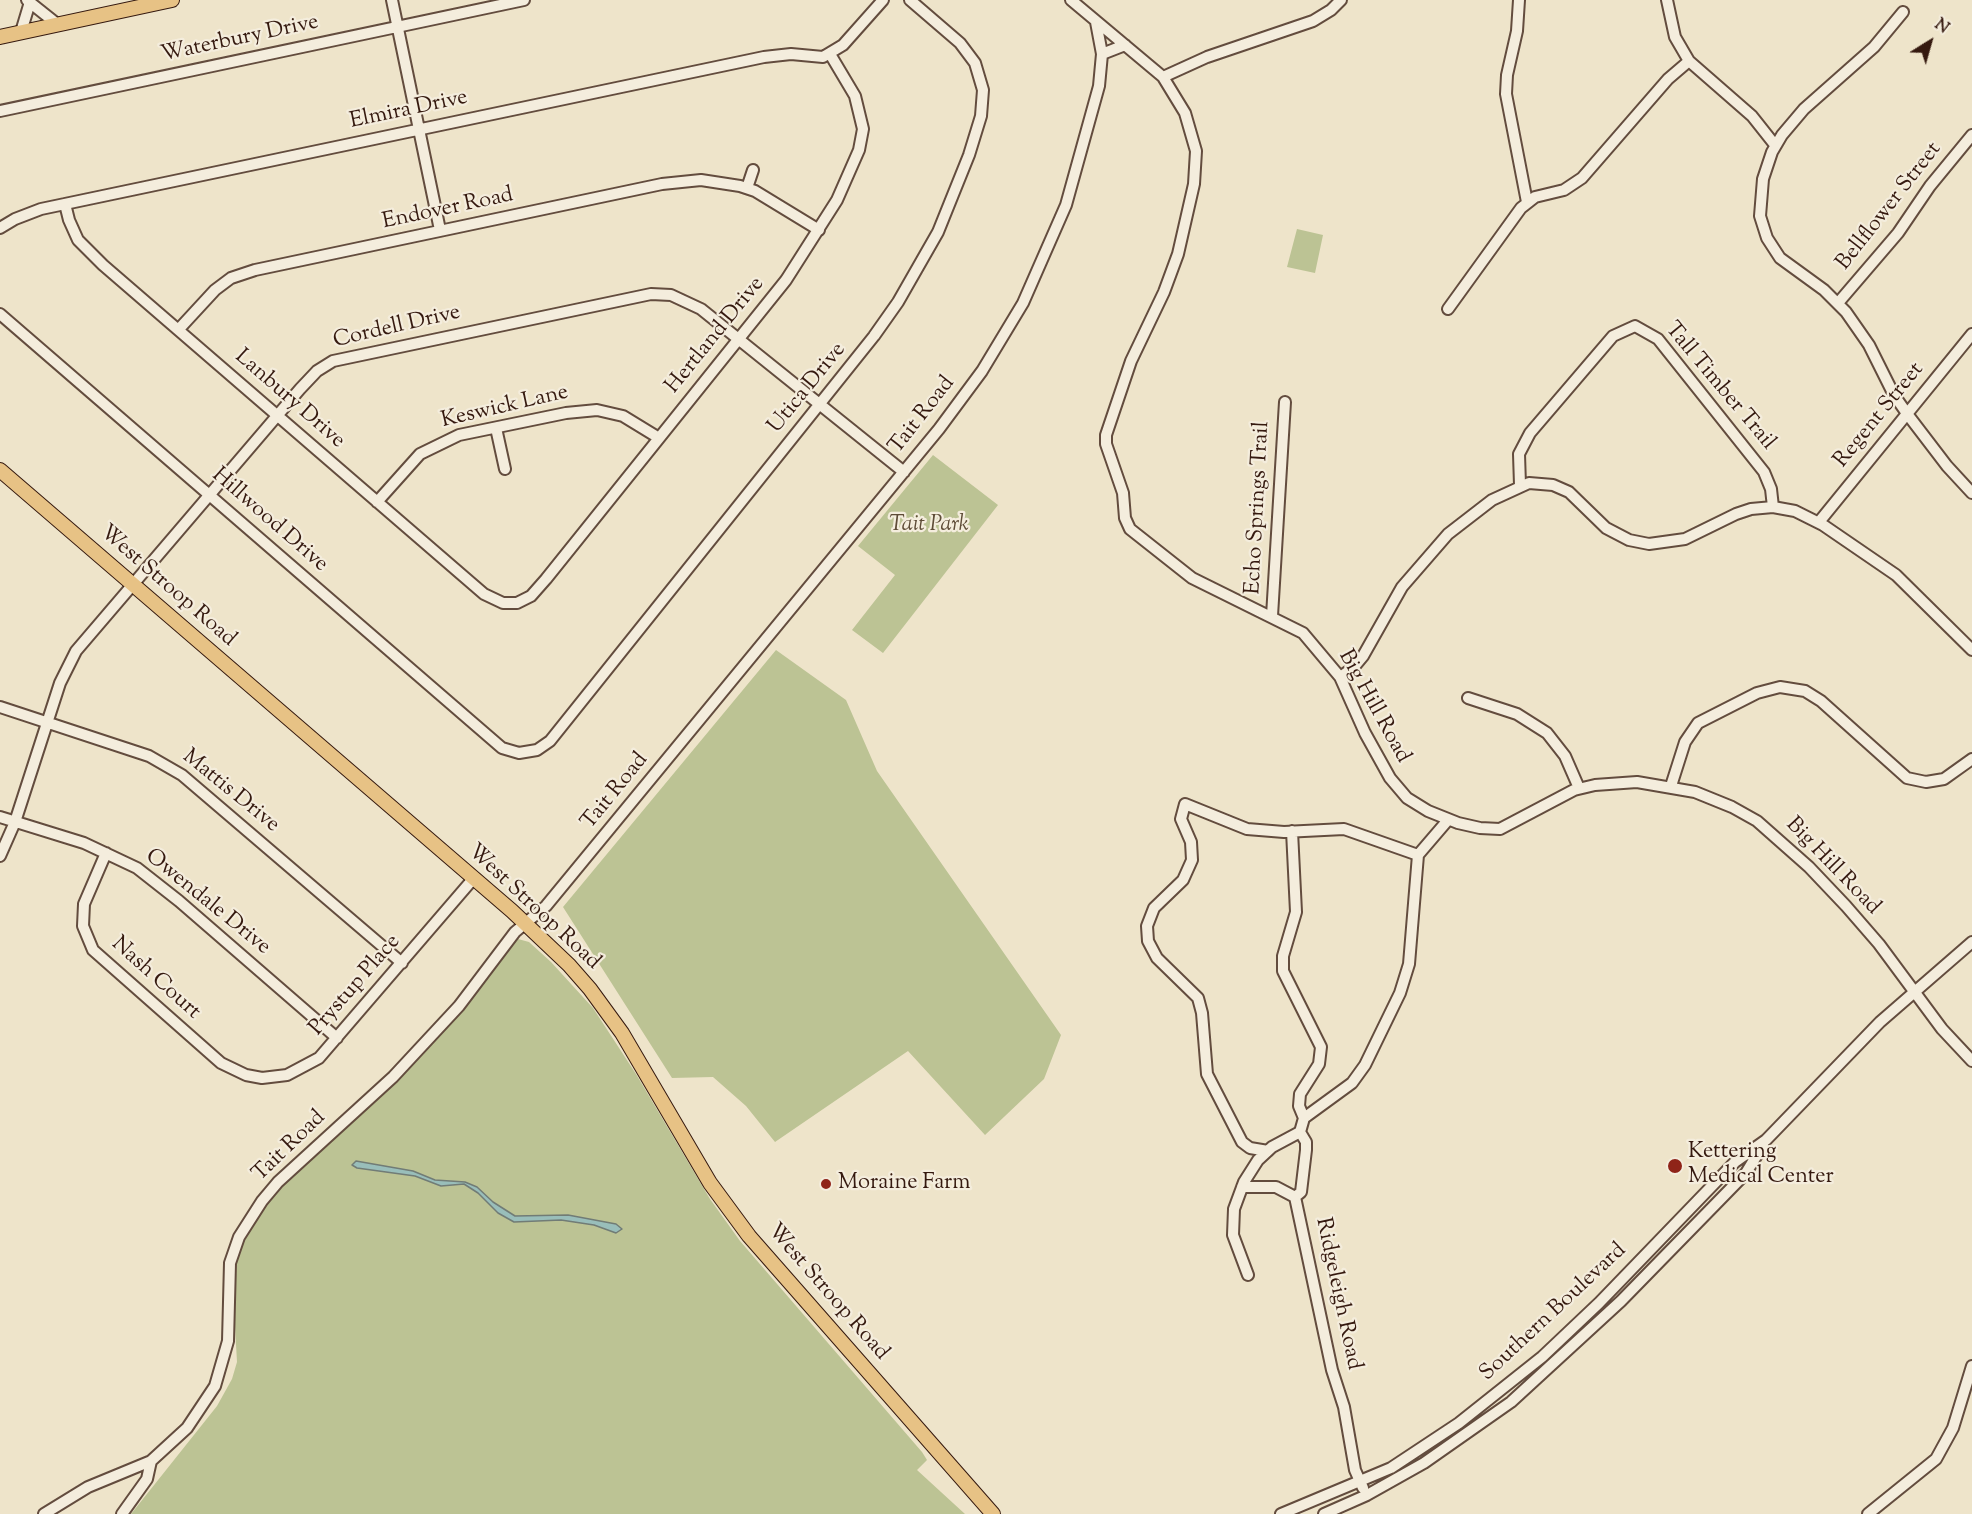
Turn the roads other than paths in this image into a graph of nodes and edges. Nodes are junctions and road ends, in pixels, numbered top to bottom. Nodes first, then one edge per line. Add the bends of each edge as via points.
1 (172, 0) edge
2 (392, 0) edge
3 (524, 0) edge
4 (882, 0) edge
5 (910, 0) edge
6 (1071, 0) edge
7 (1341, 0) edge
8 (1519, 0) edge
9 (1667, 0) edge
10 (29, 1) edge
11 (1903, 12) dead end
12 (1096, 22) junction
13 (57, 24) junction
14 (398, 26) junction
15 (21, 32) junction
16 (0, 37) edge
17 (1125, 45) junction
18 (830, 54) junction
19 (1102, 54) junction
20 (1689, 61) junction
21 (1163, 77) junction
22 (0, 111) edge
23 (419, 129) junction
24 (1972, 135) edge
25 (1775, 145) junction
26 (753, 170) dead end
27 (747, 188) junction
28 (1527, 201) junction
29 (65, 204) junction
30 (0, 228) edge
31 (440, 230) junction
32 (819, 230) junction
33 (1838, 303) junction
34 (1448, 309) dead end
35 (0, 314) edge
36 (178, 329) junction
37 (1972, 334) edge
38 (738, 339) junction
39 (1285, 402) dead end
40 (819, 405) junction
41 (277, 415) junction
42 (1908, 415) junction
43 (496, 428) junction
44 (659, 438) junction
45 (505, 469) dead end
46 (0, 470) edge
47 (904, 472) junction
48 (1520, 485) junction
49 (1972, 493) edge
50 (209, 494) junction
51 (377, 502) junction
52 (1773, 507) junction
53 (1819, 522) junction
54 (132, 584) junction
55 (511, 604) joint
56 (1272, 616) junction
57 (1972, 650) edge
58 (1340, 677) junction
59 (1468, 698) dead end
60 (0, 707) edge
61 (47, 722) junction
62 (516, 753) joint
63 (1972, 759) edge
64 (1671, 786) junction
65 (1579, 788) junction
66 (0, 817) edge
67 (1448, 820) junction
68 (15, 822) junction
69 (1292, 831) junction
70 (106, 853) junction
71 (1418, 855) junction
72 (0, 856) edge
73 (473, 879) junction
74 (526, 923) junction
75 (1972, 942) edge
76 (402, 963) junction
77 (1914, 991) junction
78 (338, 1038) junction
79 (1972, 1061) edge
80 (246, 1075) joint
81 (1304, 1118) junction
82 (1300, 1132) junction
83 (1766, 1140) junction
84 (1268, 1151) junction
85 (1242, 1187) junction
86 (1295, 1197) junction
87 (1248, 1275) dead end
88 (1972, 1366) edge
89 (151, 1461) junction
90 (1360, 1483) junction
91 (1367, 1495) junction
92 (44, 1514) edge
93 (122, 1514) edge
94 (993, 1514) edge
95 (1281, 1514) edge
96 (1324, 1514) edge
97 (1868, 1514) edge

1 - 13 main road
2 - 14 street
3 - 14 street, Waterbury Drive
4 - 18 street via 843,45
5 - 40 street, Utica Drive via 960,43 975,63 983,90 981,116 953,198 920,266 874,336
6 - 12 street, Big Hill Road
7 - 21 street via 1313,21 1207,57
8 - 28 street via 1506,94
9 - 20 street via 1673,31
10 - 13 street
10 - 15 street
11 - 25 street via 1874,47 1804,108
12 - 17 street, Big Hill Road
12 - 19 street, Tait Road
13 - 15 main road
14 - 22 street, Waterbury Drive
14 - 23 street
15 - 16 main road
17 - 19 street
17 - 21 street, Big Hill Road
18 - 23 street, Elmira Drive via 764,57
18 - 32 street, Hertland Drive via 855,96 863,129 850,172
19 - 47 street, Tait Road via 1100,86 1083,152 1045,258 982,371
20 - 25 street via 1752,116
20 - 28 street via 1668,79 1582,178 1564,190
21 - 56 street, Big Hill Road via 1185,113 1194,139 1194,184 1178,254 1131,361 1108,426 1106,444 1121,486 1130,529 1192,578
23 - 29 street, Elmira Drive
23 - 31 street
24 - 33 street, Bellflower Street via 1898,233
25 - 33 street via 1760,193 1762,228 1780,258
26 - 27 street
27 - 31 street, Endover Road via 701,180 679,182
27 - 32 street, Endover Road
28 - 34 street
29 - 30 street, Elmira Drive via 28,213
29 - 36 street, Lanbury Drive via 72,231 83,246
31 - 36 street, Endover Road via 231,278 210,294
32 - 38 street, Hertland Drive via 786,280
33 - 42 street via 1864,337
35 - 50 street, Hillwood Drive
36 - 41 street, Lanbury Drive
37 - 42 street, Regent Street
38 - 40 street, Cordell Drive
38 - 41 street, Cordell Drive via 691,303 671,295 651,294 333,361 317,371
38 - 44 street, Hertland Drive
39 - 56 street, Echo Springs Trail
40 - 47 street, Cordell Drive
40 - 62 street, Utica Drive via 550,741 537,750
41 - 50 street, Cordell Drive
41 - 51 street, Lanbury Drive
42 - 49 street
42 - 53 street, Regent Street
43 - 44 street, Keswick Lane via 597,410 623,416
43 - 45 street
43 - 51 street, Keswick Lane via 448,438 429,447
44 - 55 street, Hertland Drive via 531,596
46 - 54 main road, West Stroop Road
47 - 74 street, Tait Road via 596,849
48 - 52 street via 1545,483 1560,487 1573,494 1606,528 1629,540 1649,544 1685,539 1736,514
48 - 52 street, Tall Timber Trail via 1519,454 1530,433 1612,336 1635,326 1658,339 1764,472 1772,489
48 - 58 street via 1448,534 1388,608 1363,656
50 - 54 street, Cordell Drive
50 - 62 street, Hillwood Drive via 502,748
51 - 55 street, Lanbury Drive via 484,594
52 - 53 street via 1795,511
53 - 57 street via 1896,575
54 - 61 street, Cordell Drive via 76,651
54 - 73 main road, West Stroop Road
56 - 58 street, Big Hill Road via 1303,633
58 - 67 street, Big Hill Road via 1365,734 1394,783 1416,805
59 - 65 street via 1517,714 1547,733 1565,756
60 - 61 street, Mattis Drive
61 - 68 street, Cordell Drive
61 - 76 street, Mattis Drive via 149,756 182,775
63 - 64 street via 1944,779 1926,782 1907,778 1821,701 1801,690 1780,687 1757,693 1698,723 1685,742
64 - 65 street, Big Hill Road via 1615,783
64 - 77 street, Big Hill Road via 1713,798 1775,834 1879,944
65 - 67 street, Big Hill Road via 1500,829
66 - 68 street, Owendale Drive
67 - 71 street
68 - 70 street, Owendale Drive
68 - 72 street, Cordell Drive
69 - 71 street via 1344,829
69 - 81 street via 1296,912 1283,956 1283,971 1321,1047 1316,1071 1300,1094
69 - 84 street via 1247,829 1185,804 1181,819 1191,842 1192,860 1183,880 1154,909 1147,934 1157,958 1198,998 1207,1074 1242,1142 1250,1148
70 - 78 street, Owendale Drive via 155,881
70 - 80 street, Nash Court via 84,904 83,926 93,950 210,1054
71 - 81 street via 1412,947 1400,993 1358,1077
73 - 74 main road, West Stroop Road
73 - 76 street, Prystup Place
74 - 89 street, Tait Road via 514,932 459,1006 424,1044 262,1201 239,1237 230,1263 228,1341 215,1386 187,1428
74 - 94 main road, West Stroop Road via 569,965 607,1011 711,1183 748,1236
75 - 77 street, Southern Boulevard
76 - 78 street, Prystup Place
77 - 79 street, Big Hill Road
77 - 83 street, Southern Boulevard via 1859,1042
78 - 80 street, Prystup Place via 320,1058 300,1070 273,1078
81 - 82 street
82 - 84 street
82 - 86 street via 1306,1150 1301,1192
83 - 90 street, Southern Boulevard via 1735,1162 1542,1357 1459,1423 1391,1468
83 - 91 street, Southern Boulevard via 1746,1173 1561,1359 1466,1435
84 - 85 street via 1252,1167
85 - 86 street, Ridgeleigh Road via 1269,1186
85 - 87 street via 1232,1222
86 - 90 street, Ridgeleigh Road
88 - 97 street via 1953,1428 1936,1459
89 - 92 street via 88,1487
89 - 93 street, Tait Road via 147,1479
90 - 91 street, Ridgeleigh Road
90 - 95 street, Southern Boulevard
91 - 96 street, Southern Boulevard

